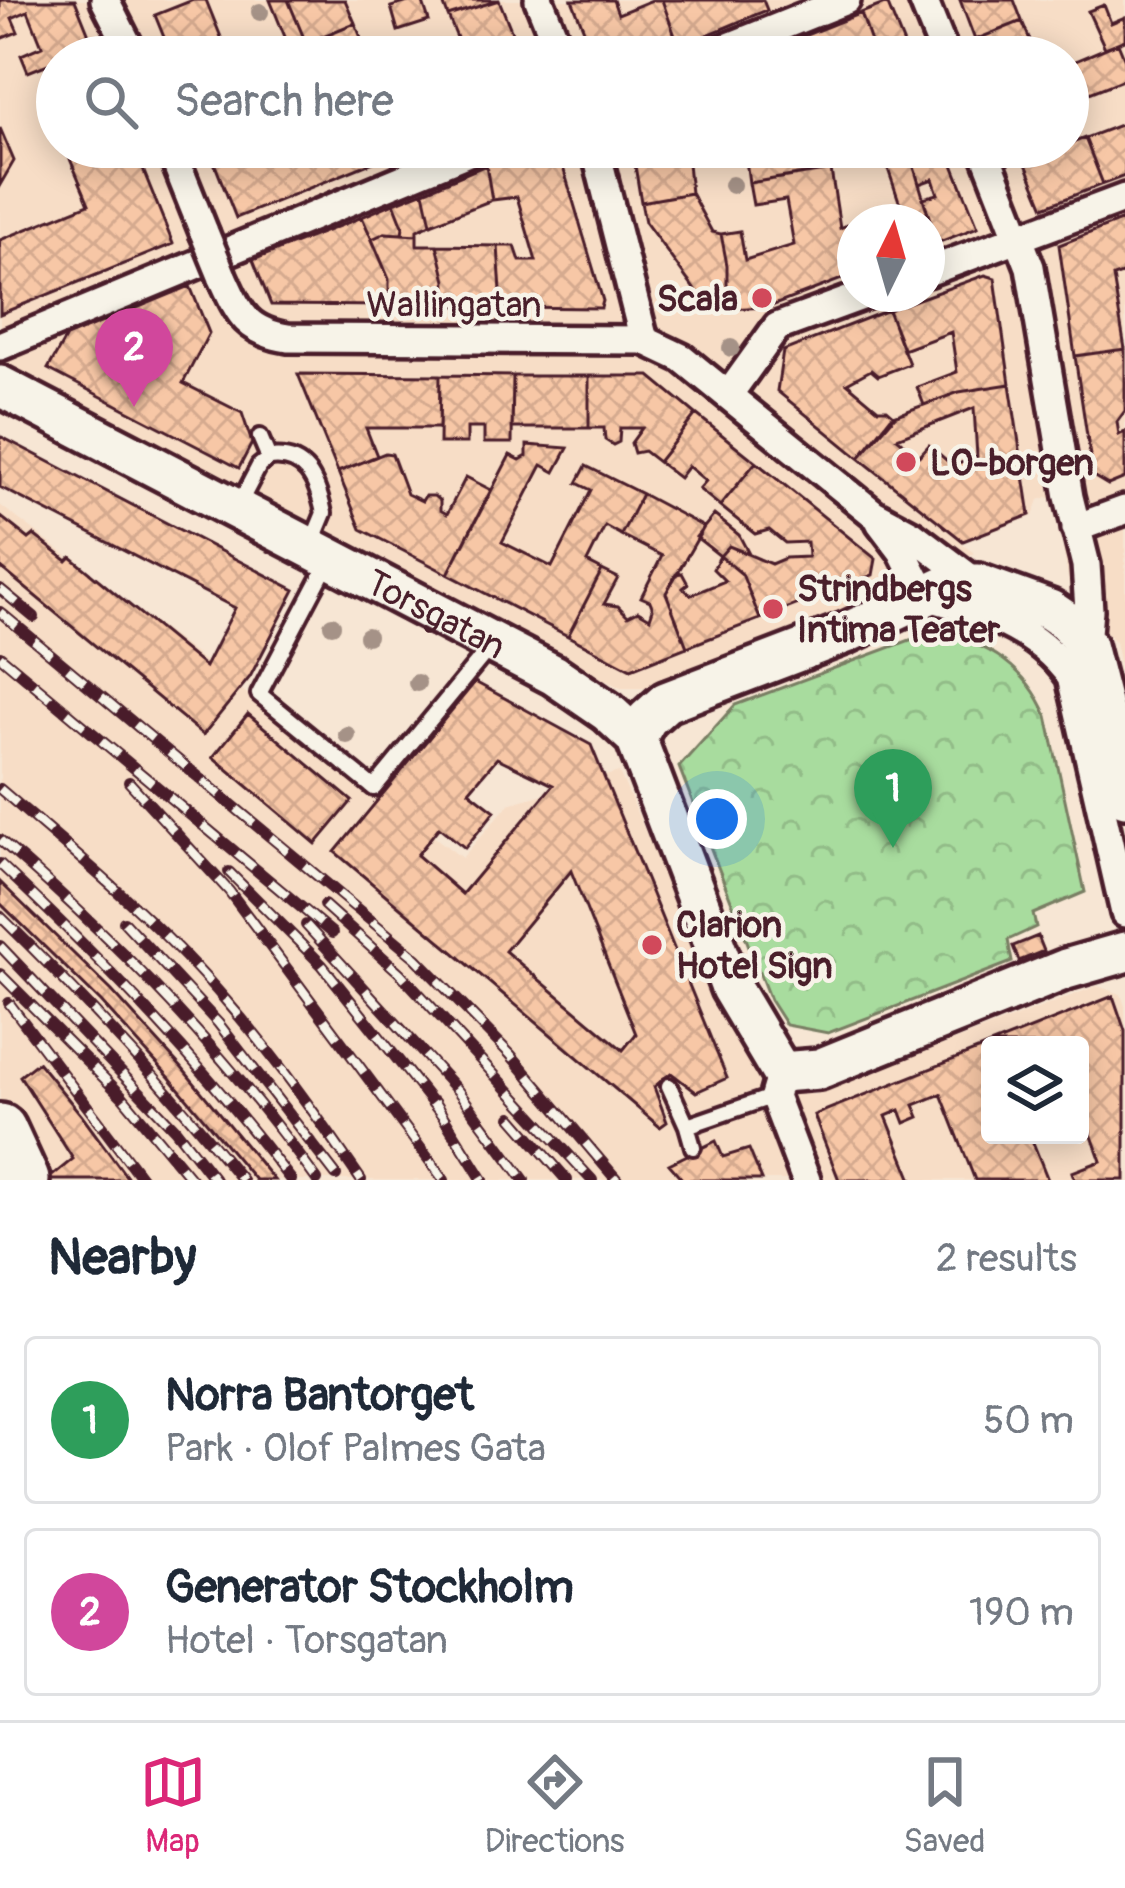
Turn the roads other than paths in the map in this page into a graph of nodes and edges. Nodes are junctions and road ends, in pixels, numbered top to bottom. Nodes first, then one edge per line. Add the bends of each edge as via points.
1 (105, 0) edge
2 (118, 0) edge
3 (539, 0) edge
4 (923, 0) edge
5 (838, 2) edge
6 (124, 36) edge
7 (129, 36) edge
8 (554, 36) edge
9 (755, 36) edge
10 (938, 36) edge
11 (178, 168) edge
12 (426, 168) edge
13 (601, 168) edge
14 (991, 168) edge
15 (1125, 198) edge
16 (1020, 238) junction
17 (945, 265) edge
18 (837, 305) edge
19 (644, 340) junction
20 (0, 346) edge
21 (0, 386) edge
22 (729, 394) junction
23 (260, 437) dead end
24 (269, 458) junction
25 (236, 509) junction
26 (1125, 510) edge
27 (874, 514) junction
28 (1076, 528) junction
29 (320, 552) junction
30 (978, 584) junction
31 (925, 596) junction
32 (493, 643) junction
33 (1086, 645) junction
34 (565, 682) junction
35 (667, 702) junction
36 (636, 738) junction
37 (1125, 797) edge
38 (1125, 913) edge
39 (1125, 952) edge
40 (778, 1084) junction
41 (669, 1086) dead end
42 (687, 1126) junction
43 (0, 1130) edge
44 (693, 1147) dead end
45 (23, 1180) edge
46 (806, 1180) edge

1 - 6 street
2 - 7 street
3 - 8 street
4 - 10 street
5 - 9 street
11 - 19 street, Wallingatan, bridge via 240,314 264,334
12 - 20 street via 24,324
13 - 19 street
14 - 16 street
15 - 16 street
16 - 17 street
16 - 28 street
18 - 22 street via 777,328
19 - 22 street
21 - 25 main road, Torsgatan
22 - 27 street
23 - 24 lane
24 - 25 lane
24 - 29 lane via 307,467 324,513
25 - 29 main road, Torsgatan
26 - 28 street
27 - 30 street
27 - 31 street
28 - 33 street via 1088,588
29 - 32 main road, Torsgatan
29 - 32 lane via 259,694 374,788
30 - 31 main road
30 - 33 main road via 1050,610
31 - 35 main road
31 - 38 street via 1021,630 1071,677
32 - 34 main road, Torsgatan
33 - 37 main road
34 - 35 main road, Torsgatan
34 - 36 main road, Torsgatan
35 - 36 main road
36 - 40 main road via 731,988
39 - 40 main road
40 - 42 lane
40 - 46 street
41 - 42 lane
42 - 44 lane
43 - 45 highway

